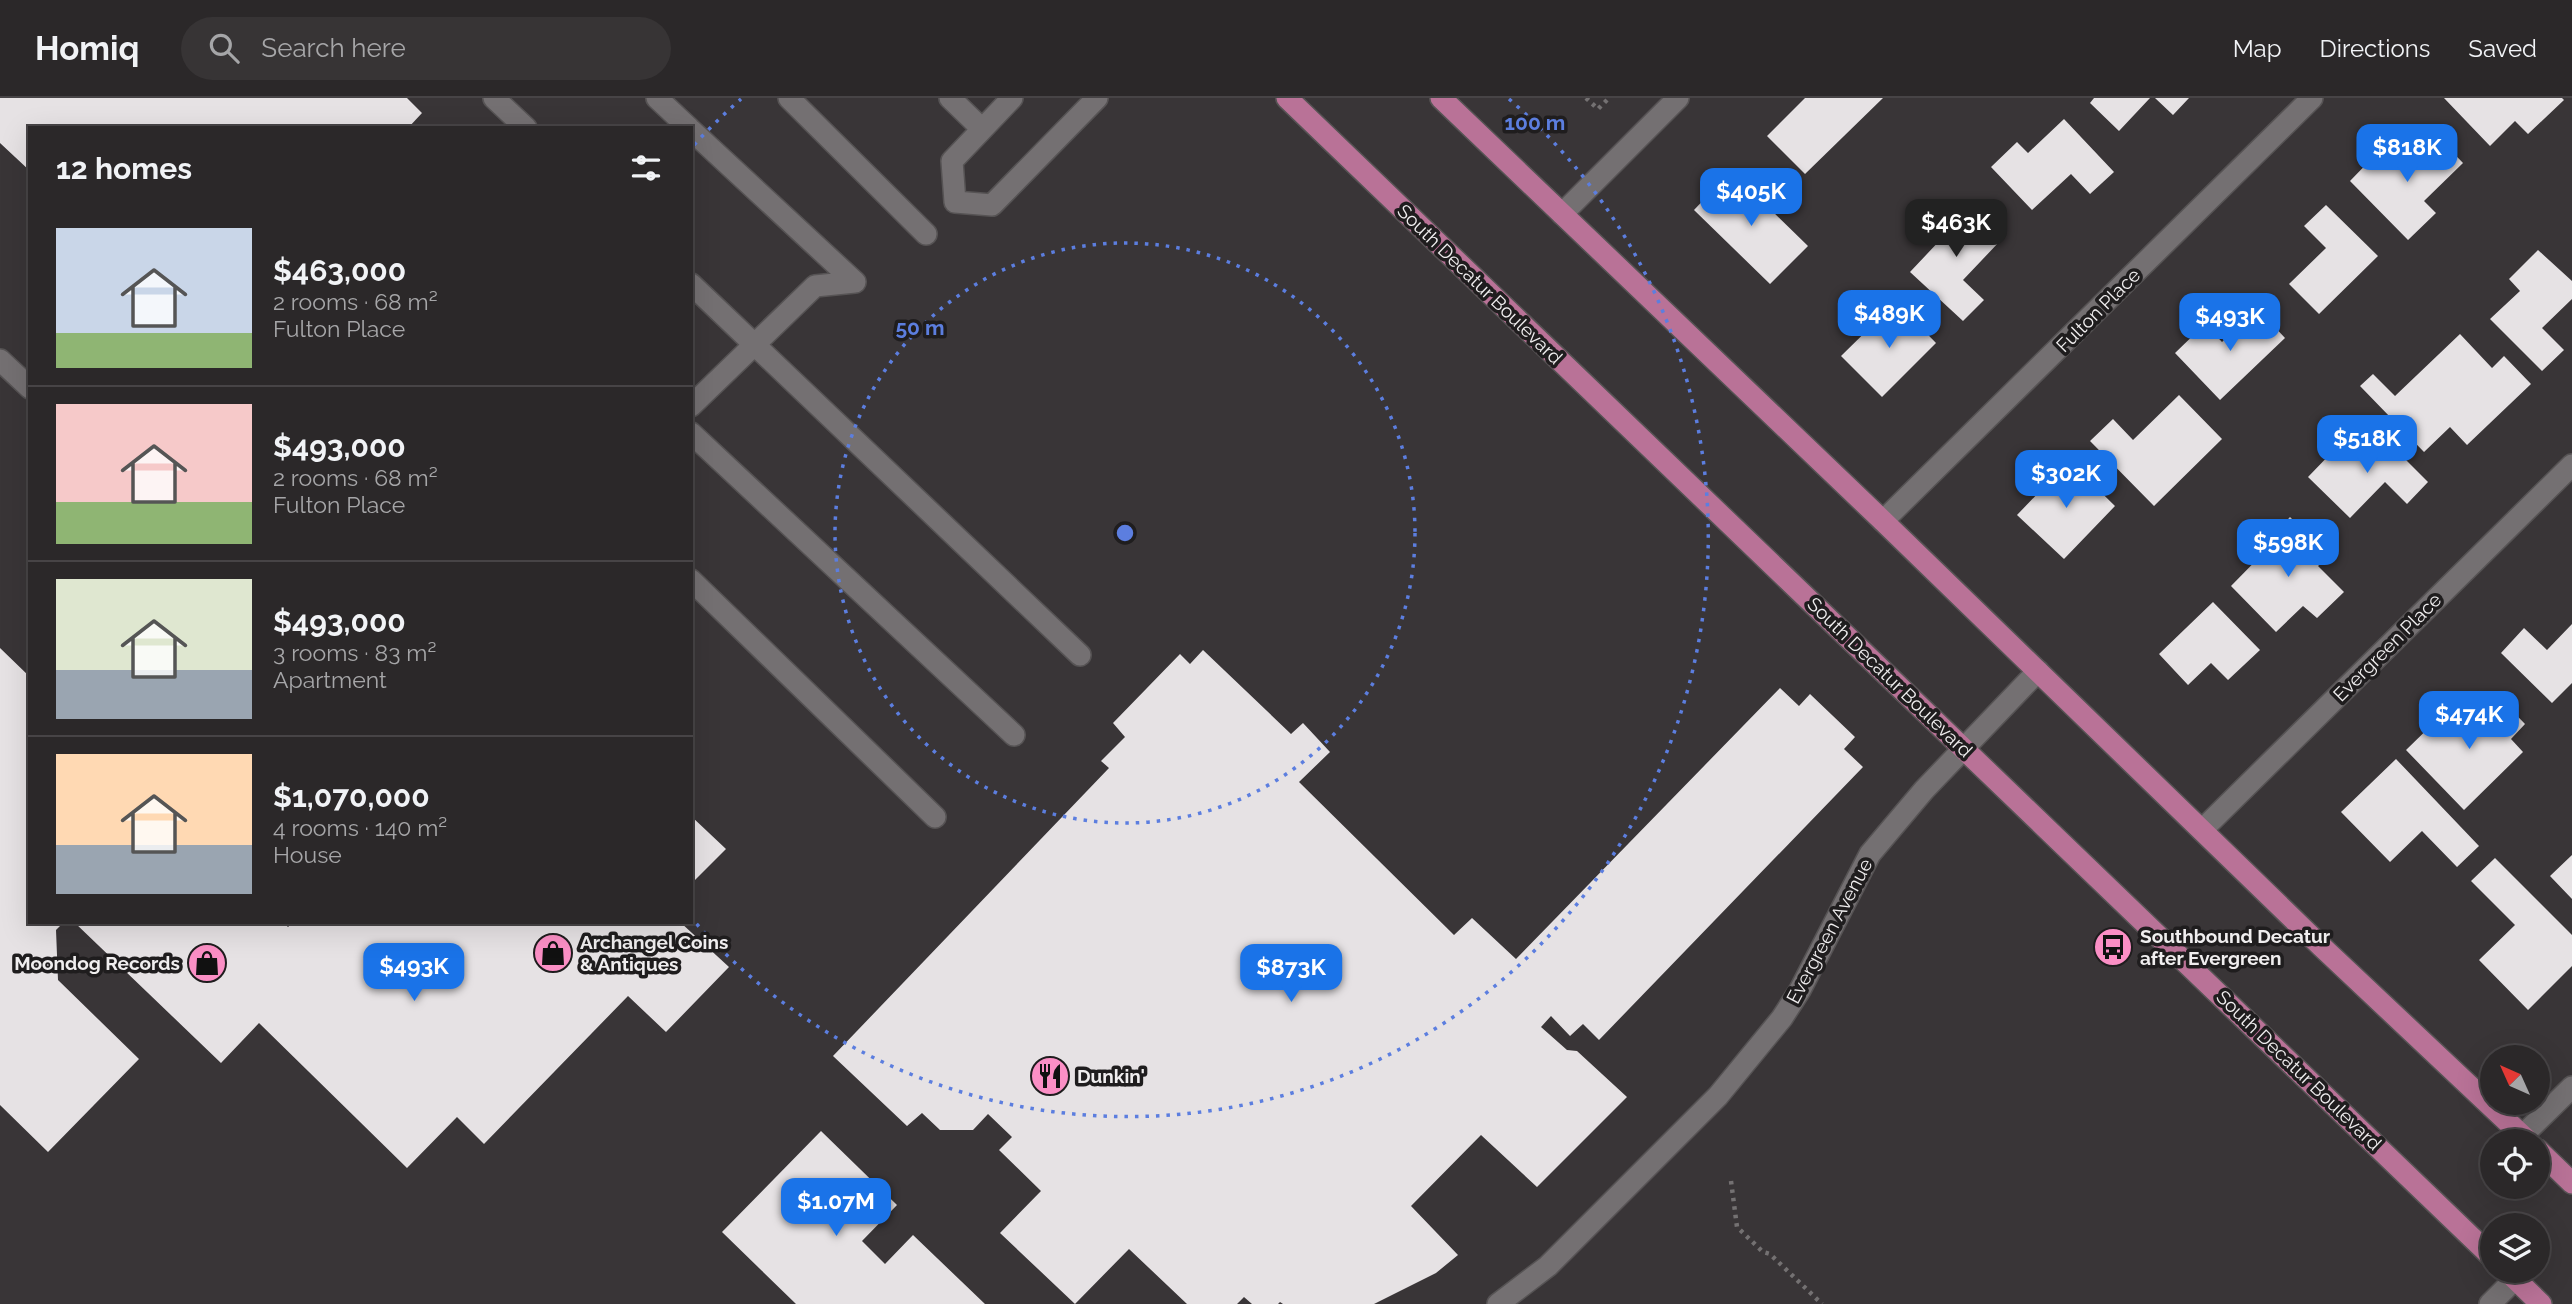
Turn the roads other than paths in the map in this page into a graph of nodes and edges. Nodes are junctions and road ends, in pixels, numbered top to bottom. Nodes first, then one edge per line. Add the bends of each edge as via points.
1 (494, 98) edge
2 (657, 98) edge
3 (789, 98) edge
4 (950, 98) edge
5 (1012, 98) edge
6 (1097, 98) edge
7 (1287, 98) edge
8 (1441, 98) edge
9 (1678, 98) edge
10 (2312, 98) edge
11 (524, 126) edge
12 (687, 126) edge
13 (982, 129) junction
14 (693, 132) edge
15 (1562, 214) junction
16 (926, 234) dead end
17 (693, 286) edge
18 (755, 344) junction
19 (0, 360) edge
20 (28, 386) edge
21 (693, 405) edge
22 (693, 435) edge
23 (2572, 465) edge
24 (1883, 521) junction
25 (693, 582) edge
26 (1080, 655) dead end
27 (2038, 671) junction
28 (1014, 735) dead end
29 (1964, 749) junction
30 (935, 817) dead end
31 (2202, 830) junction
32 (2572, 1087) edge
33 (2515, 1129) edge
34 (2539, 1129) edge
35 (2550, 1163) edge
36 (2572, 1184) edge
37 (2480, 1245) edge
38 (2505, 1283) edge
39 (2519, 1283) edge
40 (1498, 1304) edge
41 (2490, 1304) edge
42 (2541, 1304) edge

1 - 11 street
2 - 12 street
3 - 16 street
4 - 13 street
5 - 13 street
6 - 13 street via 992,205 955,202 952,161
7 - 29 main road, South Decatur Boulevard
8 - 15 main road
9 - 15 street
10 - 24 street, Fulton Place
14 - 18 street via 855,282 815,286
15 - 24 main road
17 - 18 street
18 - 21 street
18 - 26 street
19 - 20 street
22 - 28 street
23 - 31 street, Evergreen Place
24 - 27 main road
25 - 30 street
27 - 29 street, Evergreen Avenue
27 - 31 main road
29 - 37 main road, South Decatur Boulevard
29 - 40 street, Evergreen Avenue via 1870,854 1800,990 1718,1096 1548,1266
31 - 33 main road
32 - 34 street
35 - 36 main road
38 - 41 street
39 - 42 main road

